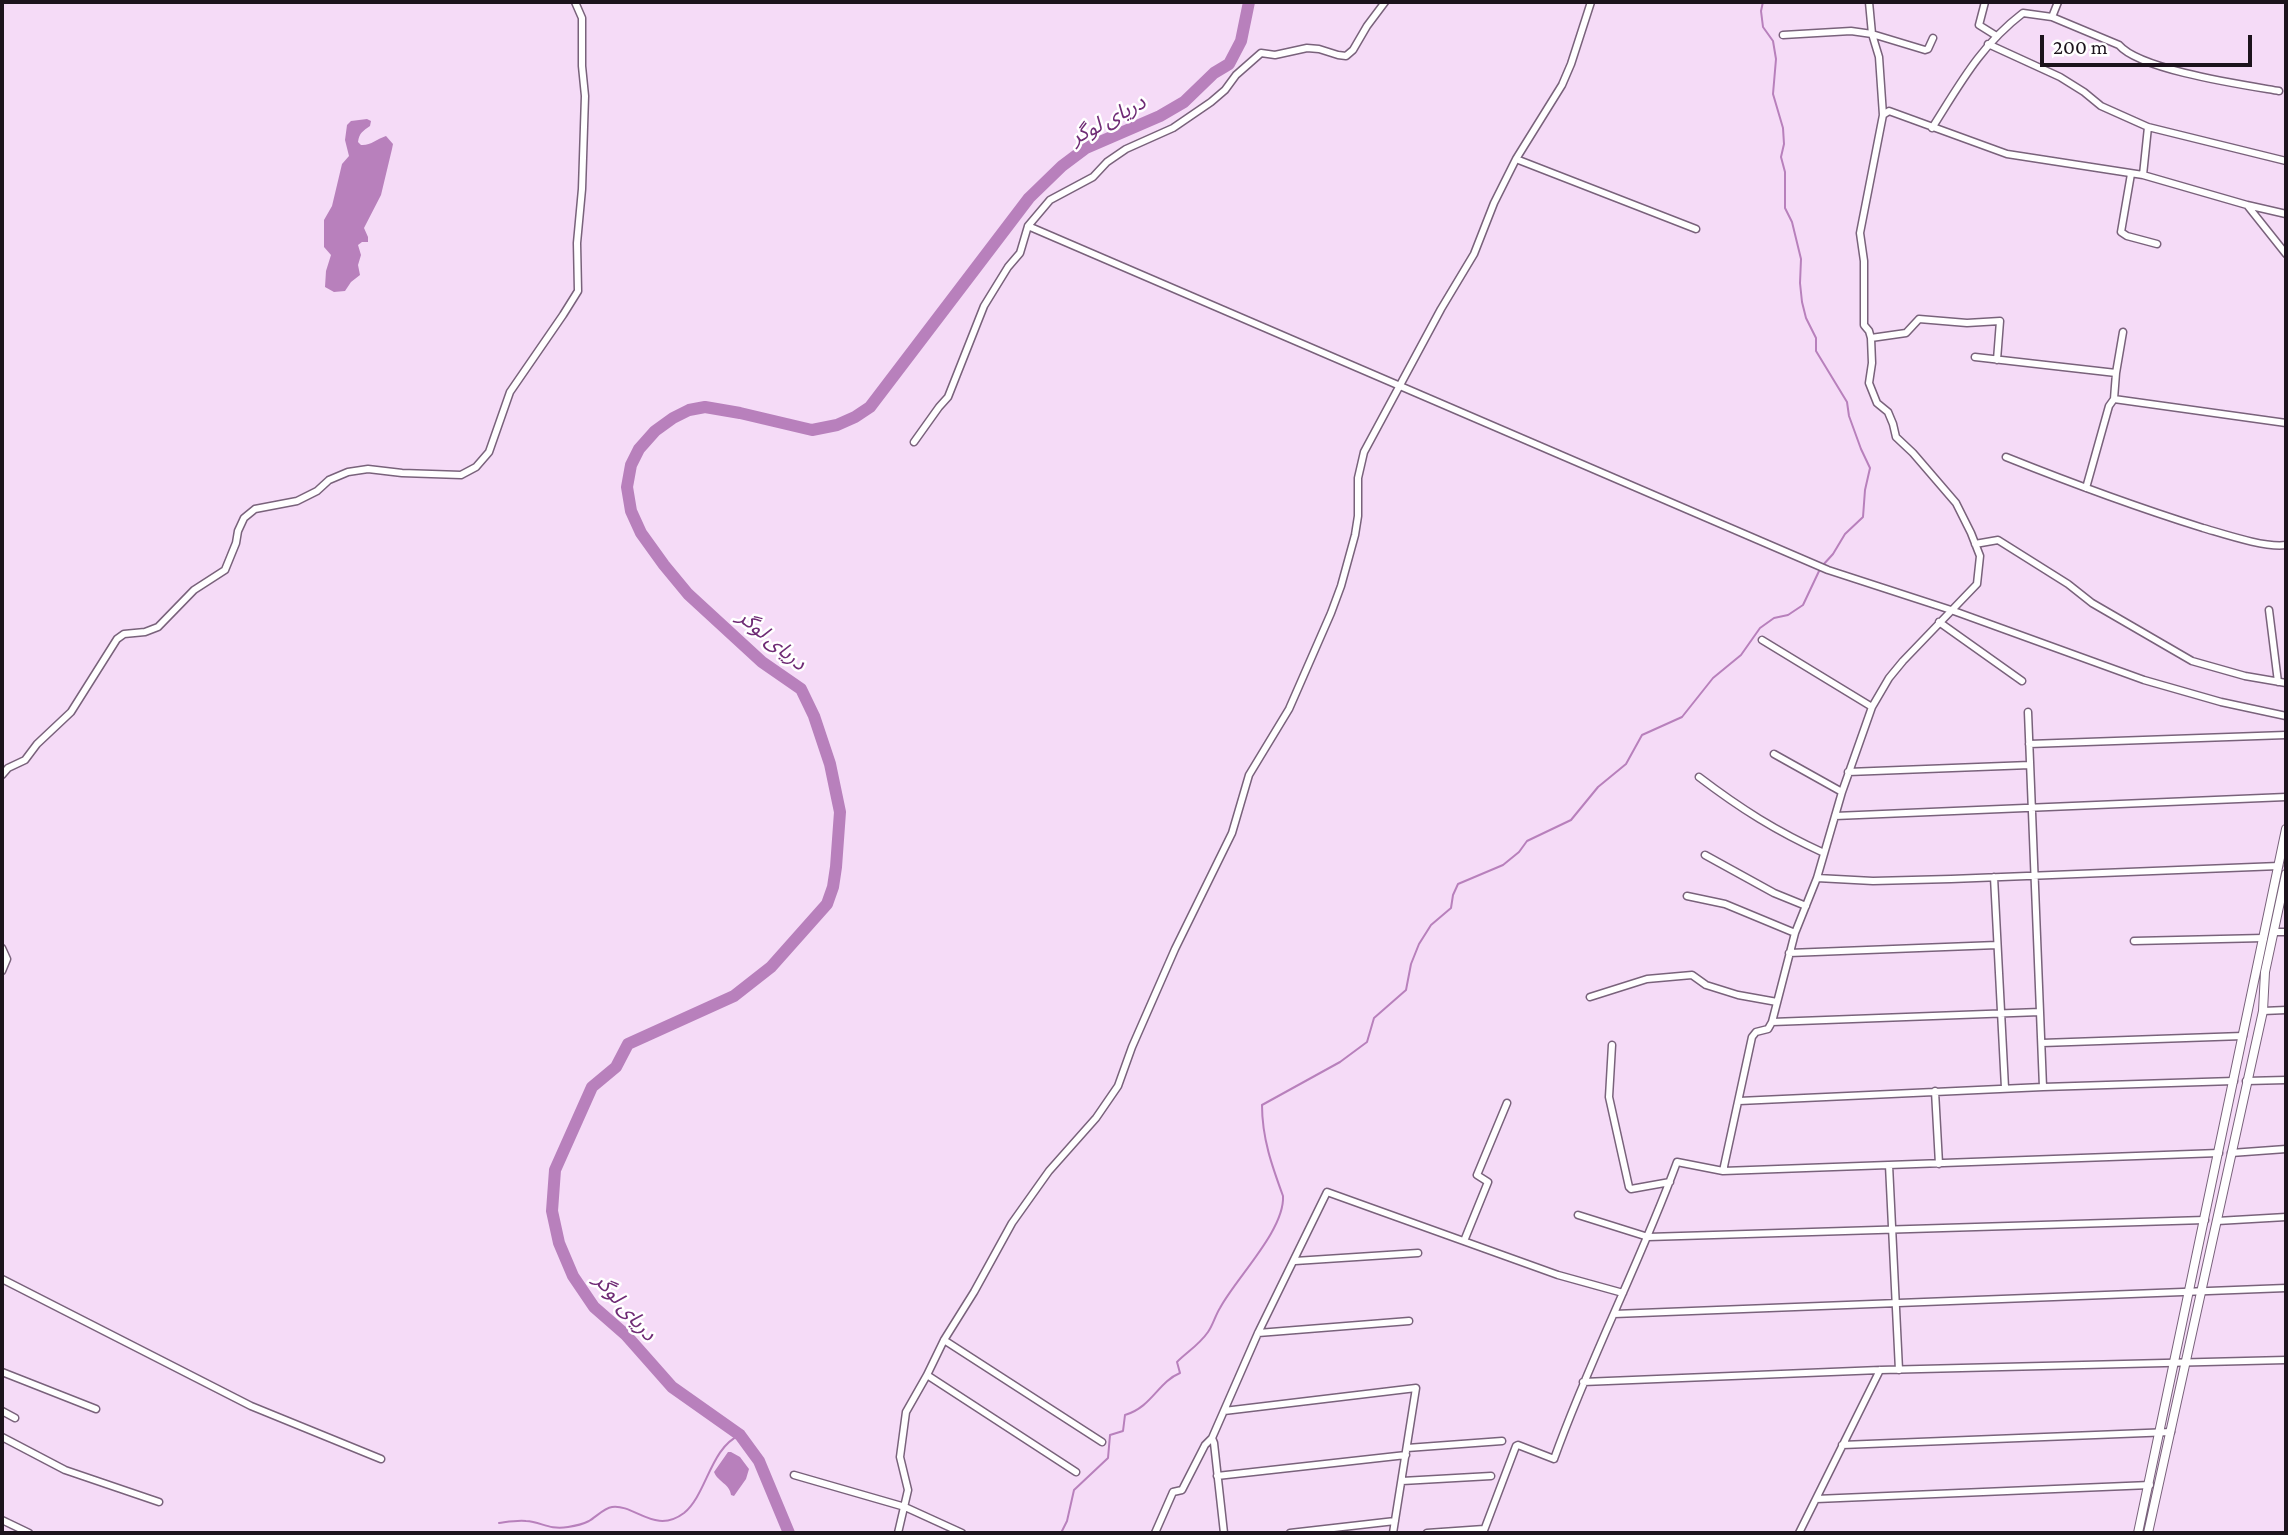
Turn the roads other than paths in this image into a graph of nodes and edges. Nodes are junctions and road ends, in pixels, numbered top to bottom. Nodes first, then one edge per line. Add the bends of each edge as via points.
1 (575, 2) edge
2 (1385, 2) edge
3 (1591, 2) edge
4 (1869, 2) edge
5 (1984, 2) edge
6 (2058, 2) edge
7 (2052, 17) junction
8 (1872, 34) junction
9 (1783, 35) dead end
10 (1996, 35) junction
11 (1933, 38) dead end
12 (1988, 44) junction
13 (2279, 91) dead end
14 (1883, 115) junction
15 (2148, 127) junction
16 (1932, 128) junction
17 (1516, 159) junction
18 (2286, 161) edge
19 (2131, 174) junction
20 (2143, 175) junction
21 (2247, 205) junction
22 (2286, 214) edge
23 (1028, 226) junction
24 (1696, 229) dead end
25 (2157, 244) dead end
26 (2286, 254) edge
27 (2123, 332) dead end
28 (1871, 338) junction
29 (1975, 357) dead end
30 (1997, 360) junction
31 (2116, 373) junction
32 (1401, 385) junction
33 (2114, 398) junction
34 (2286, 423) edge
35 (914, 442) dead end
36 (2007, 457) dead end
37 (2086, 488) junction
38 (1975, 544) junction
39 (2286, 545) edge
40 (1951, 610) junction
41 (2269, 610) dead end
42 (1939, 622) junction
43 (1762, 640) dead end
44 (2022, 681) dead end
45 (2278, 681) junction
46 (2286, 683) edge
47 (1872, 708) junction
48 (2028, 712) dead end
49 (2286, 716) edge
50 (2286, 735) edge
51 (2029, 744) junction
52 (1774, 754) dead end
53 (2030, 765) junction
54 (1848, 772) junction
55 (2, 775) edge
56 (1699, 777) dead end
57 (1842, 792) junction
58 (2286, 797) edge
59 (2032, 808) junction
60 (1835, 816) junction
61 (2286, 829) edge
62 (1824, 853) junction
63 (1704, 855) dead end
64 (2279, 866) junction
65 (2286, 874) edge
66 (2035, 876) junction
67 (1994, 877) junction
68 (1817, 878) junction
69 (1687, 896) dead end
70 (1806, 906) junction
71 (2274, 932) junction
72 (2286, 932) edge
73 (1795, 933) junction
74 (2264, 938) junction
75 (2134, 941) dead end
76 (1997, 945) junction
77 (2, 948) edge
78 (1789, 953) junction
79 (2, 971) edge
80 (1590, 997) dead end
81 (1777, 1002) junction
82 (2286, 1010) edge
83 (2263, 1011) junction
84 (2040, 1013) junction
85 (2000, 1014) junction
86 (1772, 1022) junction
87 (2243, 1036) junction
88 (2042, 1043) junction
89 (1612, 1045) dead end
90 (2286, 1080) edge
91 (2246, 1081) junction
92 (2234, 1082) junction
93 (2043, 1087) junction
94 (2005, 1088) junction
95 (1935, 1091) junction
96 (1739, 1101) junction
97 (1507, 1103) dead end
98 (2286, 1149) edge
99 (2219, 1153) junction
100 (2231, 1153) junction
101 (1939, 1164) junction
102 (1889, 1165) junction
103 (1723, 1171) junction
104 (1670, 1182) junction
105 (1578, 1215) dead end
106 (2286, 1217) edge
107 (2205, 1220) junction
108 (2217, 1221) junction
109 (1891, 1230) junction
110 (1648, 1237) junction
111 (1464, 1241) junction
112 (1418, 1253) dead end
113 (1294, 1261) junction
114 (2, 1279) edge
115 (2286, 1288) edge
116 (2190, 1291) junction
117 (2202, 1291) junction
118 (1623, 1293) junction
119 (1896, 1304) junction
120 (1614, 1314) junction
121 (1409, 1321) dead end
122 (1258, 1333) junction
123 (944, 1340) junction
124 (2286, 1360) edge
125 (2175, 1364) junction
126 (2186, 1364) junction
127 (1880, 1370) junction
128 (1899, 1370) junction
129 (2, 1372) edge
130 (927, 1375) junction
131 (1583, 1382) junction
132 (96, 1409) dead end
133 (2, 1411) edge
134 (1224, 1411) junction
135 (15, 1418) dead end
136 (2160, 1432) junction
137 (2171, 1432) junction
138 (2, 1437) edge
139 (1212, 1438) junction
140 (1102, 1441) dead end
141 (1502, 1441) dead end
142 (1842, 1445) junction
143 (1406, 1452) junction
144 (381, 1460) dead end
145 (1076, 1472) dead end
146 (794, 1475) dead end
147 (1217, 1476) junction
148 (1491, 1476) dead end
149 (1402, 1481) junction
150 (2153, 1485) junction
151 (1816, 1499) junction
152 (159, 1502) dead end
153 (905, 1507) junction
154 (2, 1520) edge
155 (1395, 1521) junction
156 (1484, 1531) edge
157 (29, 1533) edge
158 (898, 1533) edge
159 (962, 1533) edge
160 (1155, 1533) edge
161 (1224, 1533) edge
162 (1290, 1533) edge
163 (1394, 1533) edge
164 (1427, 1533) edge
165 (1799, 1533) edge
166 (2138, 1533) edge
167 (2148, 1533) edge

1 - 55 street via 582,18 585,96 578,291 510,392 489,452 477,467 461,475 368,469 329,480 297,501 254,509 238,531 225,570 194,590 158,626 117,639 71,712 25,760
2 - 23 street via 1346,56 1307,48 1261,53 1212,102 1172,128 1126,149 1093,177 1050,200
3 - 17 street via 1562,85
4 - 8 street
5 - 10 street via 1979,25
6 - 7 street
7 - 10 street via 2023,13
7 - 13 street via 2119,45 2146,62
8 - 9 street
8 - 11 street via 1925,50
8 - 14 street via 1879,57
10 - 12 street
12 - 15 street via 2060,77 2101,106
12 - 16 street
14 - 16 street via 1889,111
14 - 28 street via 1860,233 1864,325
15 - 18 street
15 - 20 street
16 - 19 street via 2007,155
17 - 24 street
17 - 32 street via 1474,254
19 - 20 street
19 - 25 street via 2121,232
20 - 21 street
21 - 22 street
21 - 26 street
23 - 32 street
23 - 35 street via 1020,253 984,306 948,397
27 - 31 street
28 - 30 street via 1906,333 1919,319 2000,321
28 - 38 street via 1869,383 1877,403 1888,412 1896,438 1956,503
29 - 30 street
30 - 31 street
31 - 33 street
32 - 40 street via 1828,570
32 - 123 street via 1364,452 1358,478 1357,526 1331,613 1289,709 1249,775 1232,833 1175,948 1118,1086 1012,1223
33 - 34 street
33 - 37 street
36 - 37 street
37 - 39 street via 2232,537
38 - 40 street via 1980,556 1976,584
38 - 45 street via 1998,540 2092,603 2192,661
40 - 42 street
40 - 49 street via 2144,680
41 - 45 street
42 - 44 street
42 - 47 street via 1903,660
43 - 47 street
45 - 46 street
47 - 54 street
48 - 51 street
50 - 51 street
51 - 53 street
52 - 57 street
53 - 54 street
53 - 59 street
54 - 57 street
56 - 62 street via 1741,810
57 - 60 street
58 - 59 street
59 - 60 street
59 - 66 street
60 - 62 street
61 - 64 street
62 - 68 street
63 - 70 street
64 - 66 street
64 - 74 street
65 - 71 street
66 - 67 street
66 - 84 street
67 - 68 street
67 - 76 street
68 - 70 street
69 - 73 street via 1725,904
70 - 73 street
71 - 72 street
71 - 83 street
73 - 78 street
74 - 75 street
74 - 87 street
76 - 78 street
76 - 85 street
77 - 79 street via 7,959
78 - 81 street
80 - 81 street via 1647,979 1692,975 1706,985
81 - 86 street
82 - 83 street
83 - 91 street
84 - 85 street
84 - 88 street
85 - 86 street
85 - 94 street
86 - 96 street via 1752,1037
87 - 88 street
87 - 92 street
88 - 93 street
89 - 104 street via 1609,1097 1629,1187
90 - 91 street
91 - 100 street
92 - 93 street
92 - 99 street
93 - 94 street
94 - 95 street
95 - 96 street
95 - 101 street
96 - 103 street
97 - 111 street via 1477,1173 1488,1183
98 - 100 street
99 - 101 street
99 - 107 street
100 - 108 street
101 - 102 street
102 - 103 street
102 - 109 street
103 - 104 street via 1678,1162
104 - 110 street
105 - 110 street
106 - 108 street
107 - 109 street
107 - 116 street
108 - 117 street
109 - 110 street
109 - 119 street
110 - 118 street
111 - 113 street via 1327,1192
111 - 118 street
112 - 113 street
113 - 122 street
114 - 144 street via 251,1406
115 - 117 street
116 - 117 street
116 - 119 street
116 - 125 street
117 - 126 street
118 - 120 street
119 - 120 street
119 - 128 street
120 - 131 street
121 - 122 street
122 - 134 street
123 - 130 street
123 - 140 street
124 - 126 street
125 - 126 street
125 - 128 street
125 - 136 street
126 - 137 street
127 - 128 street
127 - 131 street
127 - 142 street
129 - 132 street
130 - 145 street
130 - 153 street via 906,1412 902,1434 900,1457 908,1490
131 - 156 street via 1554,1459 1516,1446
133 - 135 street
134 - 139 street
134 - 143 street via 1416,1388
136 - 137 street
136 - 142 street
136 - 150 street
137 - 150 street
138 - 152 street via 65,1470
139 - 147 street
139 - 160 street via 1182,1490 1173,1492
141 - 143 street
142 - 151 street
143 - 147 street
143 - 149 street
146 - 153 street
147 - 161 street
148 - 149 street
149 - 155 street
150 - 151 street
150 - 166 street
150 - 167 street
151 - 165 street
153 - 158 street
153 - 159 street
154 - 157 street
155 - 162 street
155 - 163 street
156 - 164 street

